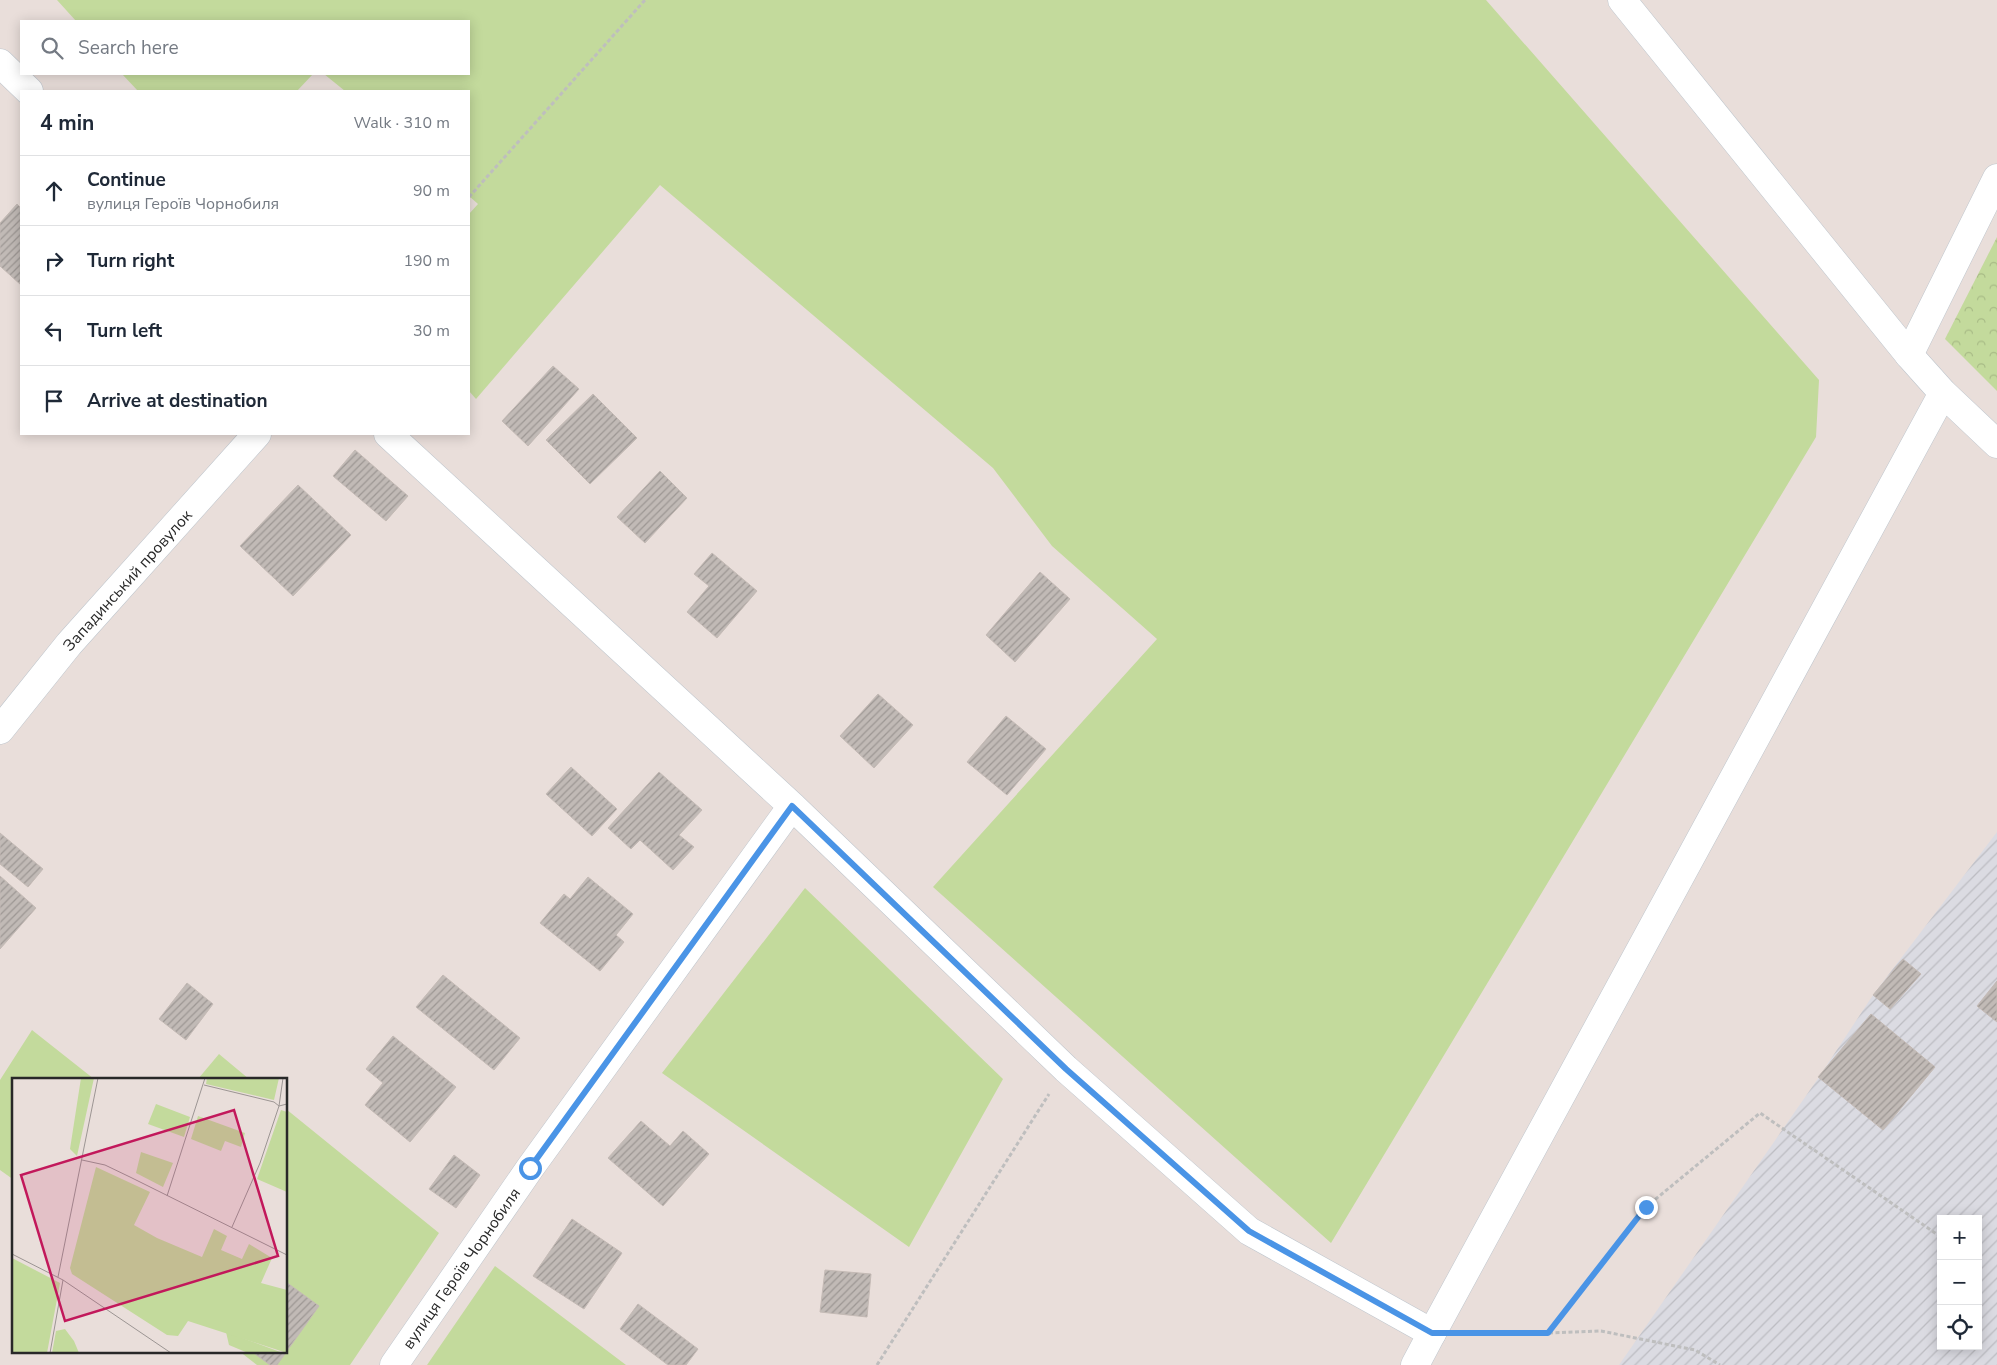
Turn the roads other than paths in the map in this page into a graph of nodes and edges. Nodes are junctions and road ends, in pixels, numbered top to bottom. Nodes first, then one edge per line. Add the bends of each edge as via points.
1 (1622, 0) edge
2 (0, 63) edge
3 (28, 90) edge
4 (1997, 178) edge
5 (1910, 355) junction
6 (1943, 393) junction
7 (256, 435) edge
8 (389, 435) edge
9 (1997, 444) edge
10 (0, 730) edge
11 (792, 806) junction
12 (1432, 1333) junction
13 (394, 1365) edge
14 (1415, 1365) edge

1 - 5 street
2 - 3 street
4 - 5 street
5 - 6 street
6 - 9 street
6 - 12 street
7 - 10 street, Западинський провулок via 69,644
8 - 11 street
11 - 12 street via 1066,1069 1249,1231
11 - 13 street, вулиця Героїв Чорнобиля via 530,1168
12 - 14 street

